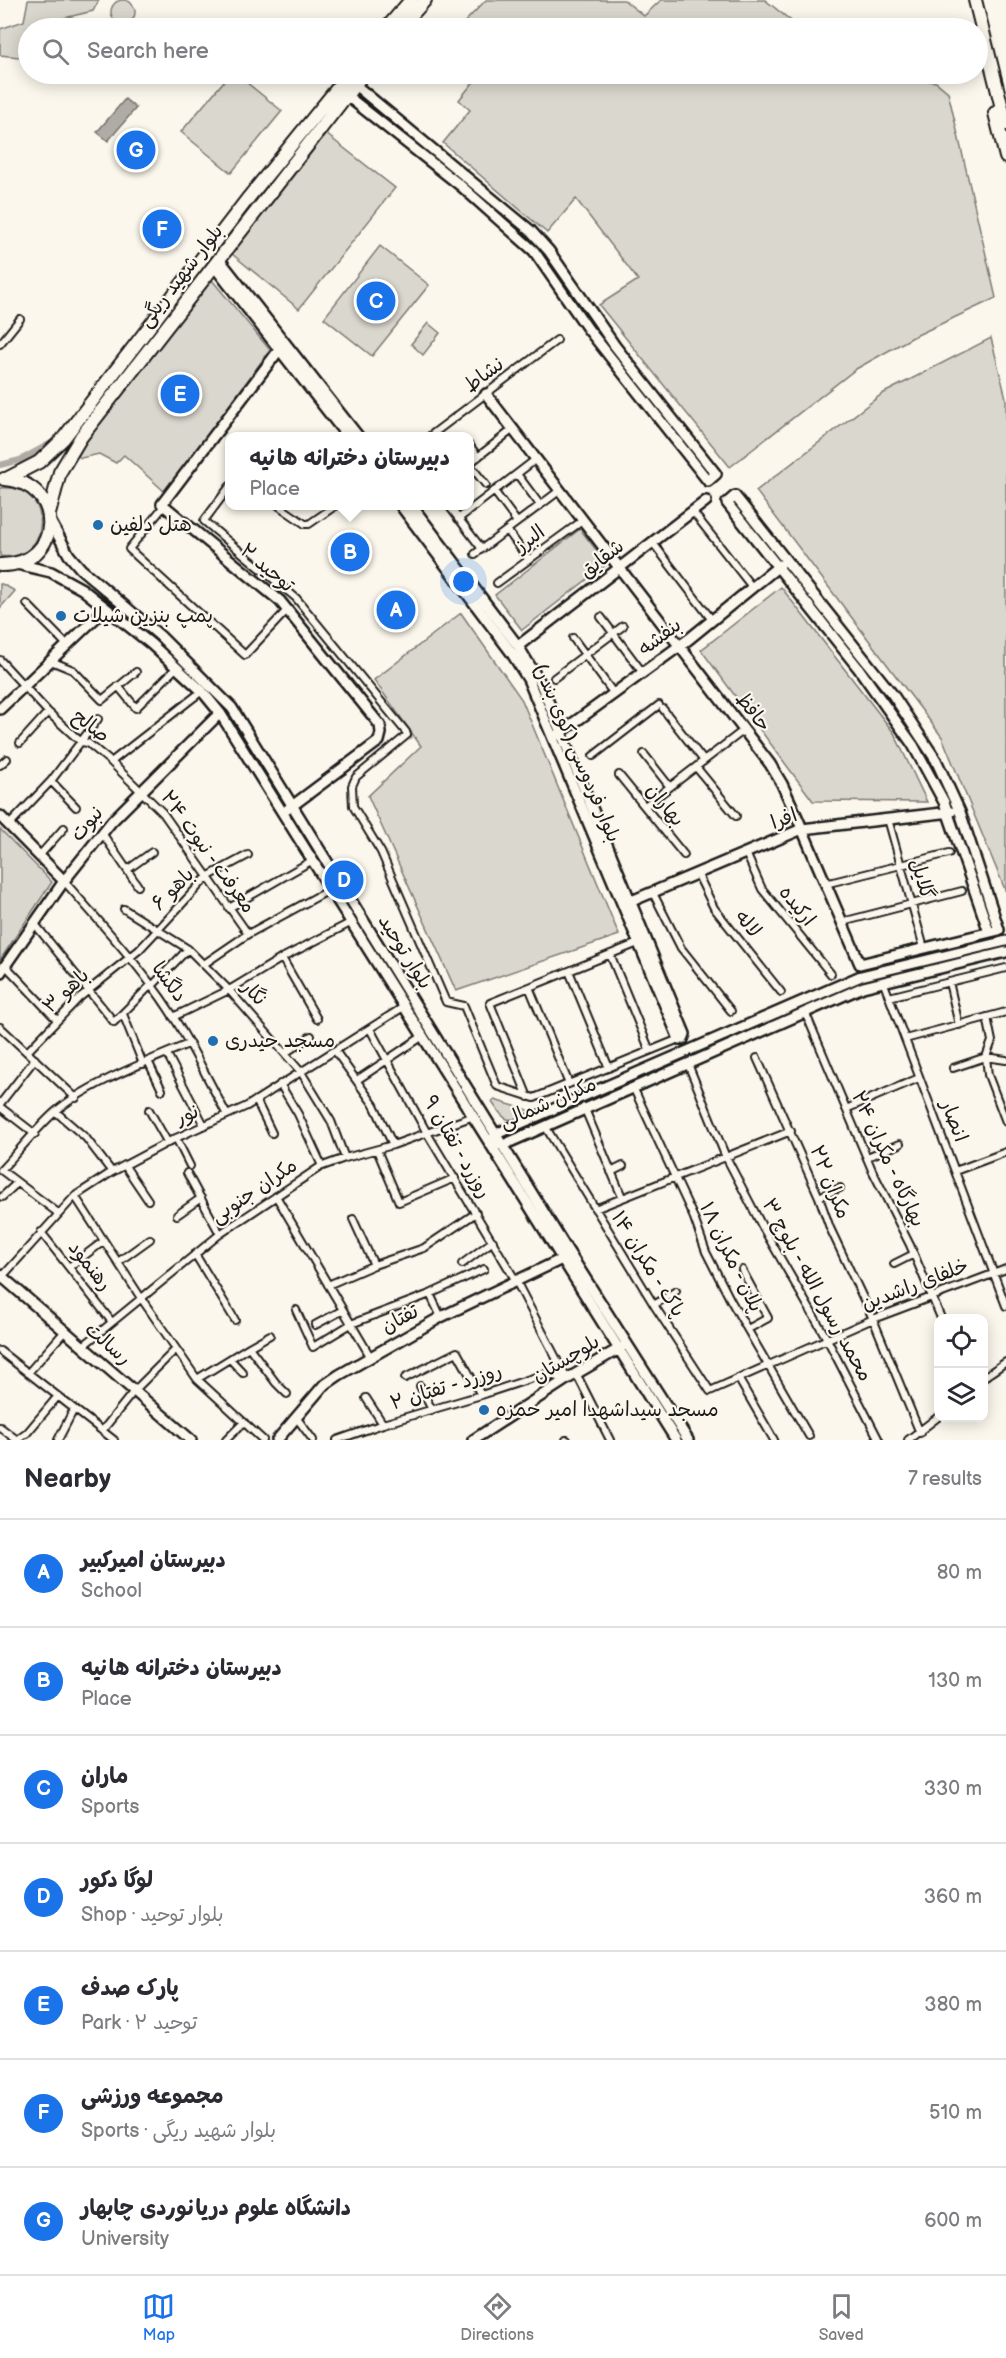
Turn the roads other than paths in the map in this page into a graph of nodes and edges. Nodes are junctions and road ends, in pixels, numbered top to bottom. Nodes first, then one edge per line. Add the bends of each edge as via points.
1 (411, 0) edge
2 (424, 0) edge
3 (967, 0) edge
4 (975, 0) edge
5 (396, 18) edge
6 (409, 18) edge
7 (972, 18) edge
8 (980, 18) edge
9 (988, 52) edge
10 (988, 83) edge
11 (348, 84) edge
12 (350, 84) edge
13 (357, 84) edge
14 (346, 95) junction
15 (368, 96) junction
16 (360, 105) junction
17 (1006, 124) edge
18 (1006, 157) edge
19 (531, 231) junction
20 (522, 240) junction
21 (220, 267) junction
22 (20, 319) dead end
23 (271, 332) junction
24 (557, 340) dead end
25 (0, 344) edge
26 (279, 350) junction
27 (486, 394) junction
28 (658, 400) junction
29 (650, 406) junction
30 (512, 430) junction
31 (344, 432) edge
32 (355, 432) edge
33 (435, 432) edge
34 (474, 452) edge
35 (478, 457) junction
36 (474, 460) edge
37 (535, 460) junction
38 (474, 469) edge
39 (517, 474) junction
40 (3, 480) edge
41 (486, 485) dead end
42 (494, 491) junction
43 (559, 491) junction
44 (225, 493) edge
45 (706, 501) dead end
46 (540, 505) junction
47 (164, 506) junction
48 (474, 507) edge
49 (285, 510) edge
50 (329, 510) edge
51 (404, 510) edge
52 (415, 510) edge
53 (452, 510) edge
54 (470, 510) edge
55 (693, 512) junction
56 (49, 516) junction
57 (458, 519) junction
58 (582, 521) junction
59 (517, 522) junction
60 (507, 530) junction
61 (653, 543) junction
62 (482, 549) junction
63 (475, 554) dead end
64 (447, 559) junction
65 (529, 560) junction
66 (786, 560) junction
67 (10, 565) edge
68 (777, 567) junction
69 (619, 569) junction
70 (0, 572) edge
71 (498, 583) dead end
72 (752, 587) junction
73 (27, 604) dead end
74 (106, 608) junction
75 (288, 609) junction
76 (601, 617) dead end
77 (712, 620) junction
78 (623, 626) dead end
79 (613, 633) junction
80 (573, 638) dead end
81 (66, 645) junction
82 (678, 646) junction
83 (515, 649) junction
84 (585, 654) junction
85 (0, 660) edge
86 (51, 661) junction
87 (177, 668) junction
88 (136, 672) dead end
89 (643, 674) junction
90 (554, 678) dead end
91 (23, 686) junction
92 (118, 686) junction
93 (202, 691) junction
94 (614, 694) junction
95 (0, 709) edge
96 (48, 712) junction
97 (220, 713) junction
98 (98, 719) dead end
99 (744, 730) junction
100 (557, 735) junction
101 (81, 742) junction
102 (20, 743) dead end
103 (644, 753) dead end
104 (593, 756) dead end
105 (7, 759) dead end
106 (704, 761) junction
107 (111, 762) junction
108 (0, 765) edge
109 (696, 767) junction
110 (619, 775) dead end
111 (51, 781) junction
112 (670, 787) junction
113 (142, 790) junction
114 (292, 806) junction
115 (645, 806) junction
116 (76, 807) dead end
117 (283, 812) junction
118 (960, 812) junction
119 (948, 813) junction
120 (0, 816) edge
121 (736, 816) dead end
122 (888, 819) junction
123 (9, 825) junction
124 (64, 828) dead end
125 (802, 829) junction
126 (102, 833) junction
127 (152, 852) dead end
128 (746, 853) junction
129 (949, 853) dead end
130 (248, 855) dead end
131 (684, 855) dead end
132 (39, 856) junction
133 (313, 860) junction
134 (901, 866) junction
135 (127, 870) junction
136 (697, 873) junction
137 (207, 877) junction
138 (63, 881) junction
139 (825, 884) junction
140 (138, 886) dead end
141 (331, 889) junction
142 (962, 891) dead end
143 (653, 893) junction
144 (627, 903) junction
145 (912, 904) junction
146 (229, 908) junction
147 (124, 909) dead end
148 (351, 922) junction
149 (842, 922) junction
150 (33, 923) junction
151 (156, 930) junction
152 (994, 931) junction
153 (248, 934) junction
154 (1006, 941) edge
155 (638, 943) junction
156 (924, 948) junction
157 (188, 949) junction
158 (1006, 952) edge
159 (610, 954) junction
160 (130, 958) junction
161 (282, 958) junction
162 (204, 964) junction
163 (1006, 968) edge
164 (3, 969) edge
165 (569, 971) junction
166 (831, 974) dead end
167 (883, 981) junction
168 (949, 982) junction
169 (152, 986) junction
170 (529, 987) junction
171 (89, 990) junction
172 (229, 990) junction
173 (781, 992) dead end
174 (889, 997) junction
175 (405, 1006) junction
176 (731, 1011) dead end
177 (1006, 1012) edge
178 (123, 1014) junction
179 (806, 1014) junction
180 (173, 1017) junction
181 (987, 1017) junction
182 (317, 1019) dead end
183 (57, 1020) junction
184 (959, 1025) junction
185 (0, 1027) edge
186 (370, 1029) junction
187 (311, 1036) dead end
188 (423, 1036) junction
189 (682, 1037) junction
190 (905, 1039) junction
191 (188, 1044) junction
192 (650, 1051) junction
193 (27, 1052) junction
194 (336, 1052) junction
195 (285, 1053) junction
196 (167, 1054) junction
197 (986, 1057) junction
198 (757, 1058) dead end
199 (35, 1059) junction
200 (389, 1060) junction
201 (1006, 1060) edge
202 (146, 1063) junction
203 (688, 1064) junction
204 (609, 1068) junction
205 (953, 1068) dead end
206 (301, 1072) junction
207 (919, 1077) junction
208 (357, 1080) junction
209 (280, 1084) junction
210 (569, 1084) junction
211 (633, 1087) junction
212 (162, 1090) dead end
213 (528, 1097) junction
214 (76, 1098) junction
215 (256, 1100) junction
216 (0, 1105) edge
217 (584, 1107) junction
218 (846, 1109) junction
219 (149, 1110) dead end
220 (56, 1112) junction
221 (478, 1114) junction
222 (227, 1115) junction
223 (541, 1115) junction
224 (1006, 1122) edge
225 (204, 1125) junction
226 (545, 1126) junction
227 (791, 1131) junction
228 (272, 1133) dead end
229 (427, 1133) junction
230 (35, 1134) junction
231 (496, 1134) junction
232 (176, 1138) junction
233 (168, 1143) junction
234 (490, 1143) junction
235 (502, 1144) junction
236 (900, 1144) dead end
237 (393, 1145) junction
238 (377, 1150) junction
239 (1006, 1152) edge
240 (725, 1155) junction
241 (867, 1157) junction
242 (345, 1158) junction
243 (125, 1166) junction
244 (190, 1166) dead end
245 (322, 1166) junction
246 (623, 1166) dead end
247 (1, 1170) edge
248 (955, 1171) junction
249 (112, 1172) junction
250 (611, 1172) junction
251 (187, 1173) dead end
252 (674, 1176) junction
253 (455, 1178) junction
254 (17, 1182) junction
255 (840, 1188) dead end
256 (75, 1196) junction
257 (276, 1196) junction
258 (2, 1197) dead end
259 (622, 1197) junction
260 (819, 1197) junction
261 (201, 1198) junction
262 (147, 1200) dead end
263 (595, 1209) junction
264 (58, 1213) junction
265 (476, 1213) junction
266 (177, 1215) dead end
267 (353, 1219) dead end
268 (41, 1232) junction
269 (220, 1234) junction
270 (150, 1239) dead end
271 (104, 1241) junction
272 (493, 1242) junction
273 (195, 1254) junction
274 (914, 1254) junction
275 (562, 1259) junction
276 (118, 1262) junction
277 (462, 1263) dead end
278 (894, 1264) dead end
279 (374, 1265) junction
280 (69, 1267) junction
281 (484, 1269) dead end
282 (1006, 1269) edge
283 (742, 1270) dead end
284 (994, 1273) junction
285 (1, 1277) edge
286 (516, 1281) junction
287 (328, 1285) junction
288 (676, 1291) dead end
289 (430, 1294) junction
290 (932, 1296) junction
291 (141, 1298) junction
292 (654, 1305) junction
293 (1006, 1306) edge
294 (296, 1310) dead end
295 (343, 1310) junction
296 (939, 1314) edge
297 (441, 1317) junction
298 (873, 1319) junction
299 (235, 1320) dead end
300 (112, 1322) junction
301 (315, 1324) dead end
302 (351, 1324) junction
303 (747, 1329) junction
304 (65, 1331) junction
305 (270, 1335) dead end
306 (827, 1339) junction
307 (83, 1346) junction
308 (622, 1346) junction
309 (249, 1347) junction
310 (176, 1349) junction
311 (0, 1351) edge
312 (370, 1356) junction
313 (230, 1359) junction
314 (1006, 1362) edge
315 (769, 1365) junction
316 (243, 1372) dead end
317 (28, 1373) junction
318 (576, 1373) junction
319 (988, 1374) edge
320 (405, 1378) dead end
321 (738, 1378) junction
322 (197, 1379) junction
323 (567, 1379) junction
324 (420, 1386) dead end
325 (134, 1391) junction
326 (287, 1394) dead end
327 (481, 1395) junction
328 (58, 1396) junction
329 (366, 1398) dead end
330 (74, 1409) junction
331 (432, 1410) junction
332 (296, 1417) junction
333 (934, 1421) edge
334 (244, 1422) junction
335 (383, 1424) junction
336 (0, 1427) edge
337 (102, 1431) junction
338 (920, 1433) junction
339 (809, 1436) dead end
340 (17, 1440) edge
341 (58, 1440) edge
342 (114, 1440) edge
343 (191, 1440) edge
344 (226, 1440) edge
345 (263, 1440) edge
346 (277, 1440) edge
347 (313, 1440) edge
348 (337, 1440) edge
349 (473, 1440) edge
350 (610, 1440) edge
351 (676, 1440) edge
352 (688, 1440) edge
353 (774, 1440) edge
354 (879, 1440) edge
355 (908, 1440) edge

1 - 5 highway
2 - 6 highway
3 - 7 highway
4 - 8 highway
9 - 17 highway
10 - 18 highway
11 - 40 highway, بلوار شهید ریگی via 249,197 63,439 39,462
12 - 14 highway, بلوار شهید ریگی
13 - 15 street
14 - 16 street
14 - 21 highway, بلوار شهید ریگی
15 - 16 street
15 - 19 street
16 - 20 street
19 - 20 street
19 - 28 street
20 - 29 street
21 - 23 street
21 - 56 highway, بلوار شهید ریگی via 81,436 60,472
22 - 25 street
23 - 26 street
23 - 32 street
24 - 27 street, نشاط
26 - 31 street
26 - 47 street via 168,493
27 - 30 street, حافظ
27 - 33 street, نشاط
28 - 29 street
28 - 29 street via 716,474 708,481
30 - 35 street
30 - 37 street, حافظ
34 - 35 street
35 - 36 street
37 - 39 street
37 - 43 street, حافظ
38 - 41 street
39 - 42 street
39 - 46 street
40 - 56 highway via 25,483 33,489 46,504
42 - 48 street
42 - 59 street
43 - 46 street
43 - 58 street, حافظ
44 - 213 street via 204,521 296,598 406,732 356,777 352,786 353,806 381,852 446,1002 464,1006 498,1088
45 - 55 street, شقایق
46 - 59 street
47 - 75 street, توحید ۲
47 - 75 street via 129,549 245,655
49 - 50 street via 305,524
51 - 64 street, بلوار فردوسی (کوی بندر)
52 - 64 street, بلوار فردوسی (کوی بندر)
53 - 57 street
54 - 57 street
55 - 61 street, شقایق
55 - 72 street
56 - 67 highway, بلوار شهید ریگی via 49,531 42,547 34,556
56 - 114 street, بلوار توحید via 69,555 81,569 167,643 232,708
57 - 62 street
58 - 65 street, البرز
58 - 69 street, حافظ
59 - 60 street
60 - 62 street
60 - 65 street
61 - 69 street, شقایق
61 - 77 street
62 - 63 street
64 - 83 street, بلوار فردوسی (کوی بندر)
65 - 71 street, البرز
66 - 68 street, بنفشه
66 - 68 street via 735,496 727,503
66 - 118 street via 917,729
67 - 70 street
67 - 74 street, بلوار توحید via 61,576
68 - 72 street, بنفشه
68 - 119 street via 887,705 933,779
69 - 82 street, حافظ
69 - 83 street, شقایق
72 - 77 street, بنفشه
73 - 81 street
74 - 81 street
74 - 87 street, بلوار توحید
75 - 114 street, توحید ۲ via 380,725 381,733 374,746
76 - 79 street
77 - 82 street, بنفشه
78 - 79 street
79 - 84 street
79 - 89 street
80 - 84 street
81 - 86 street
82 - 89 street, بنفشه
82 - 99 street, حافظ
83 - 100 street, بلوار فردوسی (کوی بندر) via 541,684
84 - 90 street
84 - 94 street
85 - 91 street, صالح
86 - 91 street
86 - 92 street via 73,670 102,700
87 - 92 street via 136,708
87 - 93 street, بلوار توحید
88 - 92 street
89 - 94 street, بنفشه
91 - 95 street
91 - 96 street, صالح
93 - 97 street, بلوار توحید
93 - 107 street
94 - 100 street, بنفشه
96 - 101 street, صالح
96 - 102 street
97 - 113 street, نبوت
97 - 117 street, بلوار توحید
98 - 101 street
99 - 106 street
99 - 125 street, حافظ via 782,784
100 - 144 street, بلوار فردوسی (کوی بندر)
101 - 107 street, صالح via 88,743
101 - 111 street
103 - 112 street
104 - 106 street via 661,707
105 - 108 street
106 - 109 street
107 - 113 street, صالح
109 - 112 street
109 - 121 street
110 - 115 street, بهاران
111 - 116 street
111 - 123 street
112 - 115 street
113 - 126 street, نبوت
113 - 137 street, معرفت - نبوت ۲۴ via 186,843
114 - 117 street
114 - 221 street, بلوار توحید
115 - 131 street, بهاران
117 - 133 street, بلوار توحید
118 - 119 street, افرا
118 - 152 street
119 - 122 street, افرا
119 - 152 street
120 - 123 street
122 - 125 street, افرا
122 - 134 street, گلایل
123 - 132 street
124 - 132 street
125 - 128 street, افرا
125 - 139 street, حافظ
126 - 135 street
126 - 138 street, نبوت
127 - 135 street
128 - 136 street, افرا
128 - 166 street, ارکیده via 762,890
129 - 134 street
130 - 137 street, باهو ۶
132 - 138 street
133 - 141 street, بلوار توحید
133 - 146 street
134 - 139 street
134 - 145 street, گلایل
135 - 140 street
136 - 143 street, افرا
136 - 173 street, لاله via 714,908
137 - 146 street, معرفت - نبوت ۲۴
137 - 151 street, باهو ۶
138 - 150 street, نبوت
138 - 160 street, دلگشا
139 - 149 street, حافظ
141 - 148 street, بلوار توحید
141 - 153 street
142 - 145 street
143 - 144 street, افرا
143 - 176 street via 681,948
144 - 155 street, بلوار فردوسی (کوی بندر)
144 - 189 street, بلوار فردوسی (کوی بندر)
145 - 149 street
145 - 156 street, گلایل
146 - 153 street, معرفت - نبوت ۲۴
147 - 151 street, نگار
148 - 161 street
148 - 175 street, بلوار توحید
149 - 156 street, حافظ via 860,964
150 - 164 street, نبوت
150 - 171 street
151 - 157 street, نگار
151 - 160 street, باهو ۶
152 - 156 street, حافظ
153 - 162 street
154 - 223 street, مکران شمالی via 861,976
155 - 159 street
155 - 189 street, بلوار فردوسی (کوی بندر)
157 - 162 street, نگار
157 - 169 street
158 - 167 street, مکران شمالی
159 - 165 street
159 - 192 street
160 - 169 street, دلگشا
160 - 171 street, باهو ۳
161 - 172 street
161 - 182 street
162 - 172 street, نگار
163 - 168 street
164 - 183 street
165 - 170 street
165 - 204 street
167 - 174 street, انصار
167 - 179 street, مکران شمالی
168 - 174 street
168 - 184 street
169 - 178 street
169 - 180 street, دلگشا
170 - 210 street
170 - 213 street via 490,1003
171 - 178 street via 114,1022
171 - 183 street, باهو ۳
172 - 180 street
172 - 195 street, نگار
174 - 190 street, انصار
175 - 186 street, نور
175 - 188 street, بلوار توحید
177 - 181 street
178 - 202 street
179 - 203 street, مکران شمالی
179 - 218 street, بهارگاه - مکران ۲۴
180 - 191 street, دلگشا
181 - 184 street
181 - 197 street via 992,1041
183 - 193 street, باهو ۳
184 - 190 street
185 - 193 street
186 - 194 street, نور
186 - 200 street, روزرد - تفتان ۹
187 - 195 street
188 - 200 street
188 - 221 street, بلوار توحید
189 - 192 street
190 - 207 street, انصار
191 - 196 street
191 - 222 street, دلگشا
192 - 204 street
193 - 199 street
194 - 206 street, نور
194 - 208 street
195 - 206 street, نگار
196 - 202 street
196 - 225 street
197 - 201 street
197 - 205 street
197 - 224 street via 988,1075
198 - 227 street, مکران ۲۲
199 - 214 street
199 - 216 street
200 - 208 street
200 - 229 street, روزرد - تفتان ۹
202 - 212 street
202 - 214 street
203 - 211 street, مکران شمالی
203 - 240 street, محمد رسول الله - بلوچ ۳
204 - 210 street
206 - 209 street, نور
206 - 242 street, نگار via 331,1121
207 - 218 street
207 - 248 street, انصار
208 - 237 street
209 - 215 street, نور
209 - 245 street
210 - 213 street
211 - 217 street, مکران شمالی
211 - 252 street, پلان - مکران ۱۸
214 - 220 street
215 - 222 street, نور
215 - 228 street
216 - 230 street
217 - 226 street, مکران شمالی
217 - 250 street
218 - 241 street, بهارگاه - مکران ۲۴
219 - 233 street
220 - 230 street
220 - 249 street via 86,1138
221 - 229 street, مکران جنوبی
221 - 231 street, بلوار توحید
221 - 234 street, بلوار توحید
222 - 225 street, نور
223 - 226 street
223 - 231 street, مکران شمالی
225 - 232 street, نور
226 - 235 street, مکران شمالی
226 - 263 street, پاک - مکران ۱۴
227 - 240 street
227 - 260 street, مکران ۲۲
229 - 237 street, مکران جنوبی
229 - 253 street, روزرد - تفتان ۹
230 - 247 street
231 - 234 street, مکران شمالی
231 - 235 street, بلوار توحید
232 - 233 street, نور
232 - 244 street
233 - 243 street, نور
234 - 235 street, مکران شمالی
234 - 275 street, بلوار توحید
235 - 308 street, بلوار توحید
236 - 241 street
237 - 238 street, مکران جنوبی
238 - 242 street, مکران جنوبی
238 - 253 street via 399,1202
239 - 248 street
240 - 252 street
240 - 306 street, محمد رسول الله - بلوچ ۳
241 - 274 street, بهارگاه - مکران ۲۴
242 - 245 street, مکران جنوبی
243 - 249 street, نور
243 - 262 street
245 - 257 street, مکران جنوبی
246 - 250 street
247 - 254 street
248 - 284 street, انصار
249 - 256 street, نور
250 - 259 street
251 - 261 street
252 - 259 street
252 - 303 street, پلان - مکران ۱۸ via 705,1252
253 - 265 street, روزرد - تفتان ۹
254 - 258 street
254 - 264 street
255 - 260 street
256 - 264 street, نور
256 - 271 street
257 - 269 street, مکران جنوبی
257 - 287 street
259 - 263 street
260 - 298 street, مکران ۲۲
261 - 266 street
261 - 269 street
263 - 292 street, پاک - مکران ۱۴
264 - 268 street, نور
265 - 272 street, روزرد - تفتان ۹
265 - 279 street via 424,1248
267 - 279 street
268 - 280 street, رهنمود
268 - 285 street, نور
269 - 273 street, مکران جنوبی
270 - 276 street
271 - 276 street
271 - 280 street
272 - 277 street
272 - 286 street, روزرد - تفتان ۹
273 - 291 street, مکران جنوبی
273 - 299 street
274 - 278 street
274 - 290 street, بهارگاه - مکران ۲۴
275 - 286 street, تفتان
275 - 308 street, بلوار توحید
276 - 291 street
279 - 287 street
280 - 300 street, رهنمود
281 - 289 street
282 - 284 street, خلفای راشدین
283 - 303 street via 768,1318
284 - 290 street, خلفای راشدین
284 - 293 street, انصار
285 - 304 street, رسالت
286 - 297 street, تفتان
286 - 323 street, روزرد - تفتان ۹
287 - 295 street
288 - 292 street
289 - 297 street
289 - 302 street
290 - 296 street, بهارگاه - مکران ۲۴
290 - 298 street, خلفای راشدین
291 - 300 street, مکران جنوبی
291 - 310 street
292 - 321 street, پاک - مکران ۱۴ via 710,1391
294 - 302 street via 313,1347
295 - 301 street
295 - 302 street
297 - 312 street, تفتان
298 - 306 street, خلفای راشدین
298 - 338 street, مکران ۲۲
300 - 307 street, مکران جنوبی
302 - 312 street
303 - 315 street, پلان - مکران ۱۸
304 - 307 street, رسالت
304 - 317 street
305 - 309 street
306 - 315 street, خلفای راشدین
306 - 354 street, محمد رسول الله - بلوچ ۳
307 - 325 street, رسالت
308 - 318 street, بلوچستان
308 - 351 street, بلوار توحید
308 - 352 street, بلوار توحید
309 - 313 street
309 - 326 street
310 - 322 street
310 - 325 street
311 - 317 street
312 - 332 street, تفتان via 323,1386
313 - 316 street
313 - 322 street
314 - 319 street
315 - 321 street, خلفای راشدین
315 - 339 street, پلان - مکران ۱۸
317 - 328 street
318 - 323 street, بلوچستان
318 - 350 street
320 - 327 street via 457,1352
321 - 353 street
322 - 334 street
323 - 327 street, روزرد - تفتان ۲ via 545,1374
323 - 349 street, بلوچستان
324 - 331 street
325 - 337 street
325 - 343 street, رسالت
327 - 331 street, روزرد - تفتان ۲
328 - 330 street
328 - 340 street
329 - 335 street
330 - 337 street
330 - 341 street
331 - 335 street, روزرد - تفتان ۲
332 - 346 street, تفتان
332 - 347 street
333 - 338 street
334 - 344 street
334 - 345 street
335 - 348 street, روزرد - تفتان ۲
336 - 340 street
337 - 342 street
338 - 355 street

